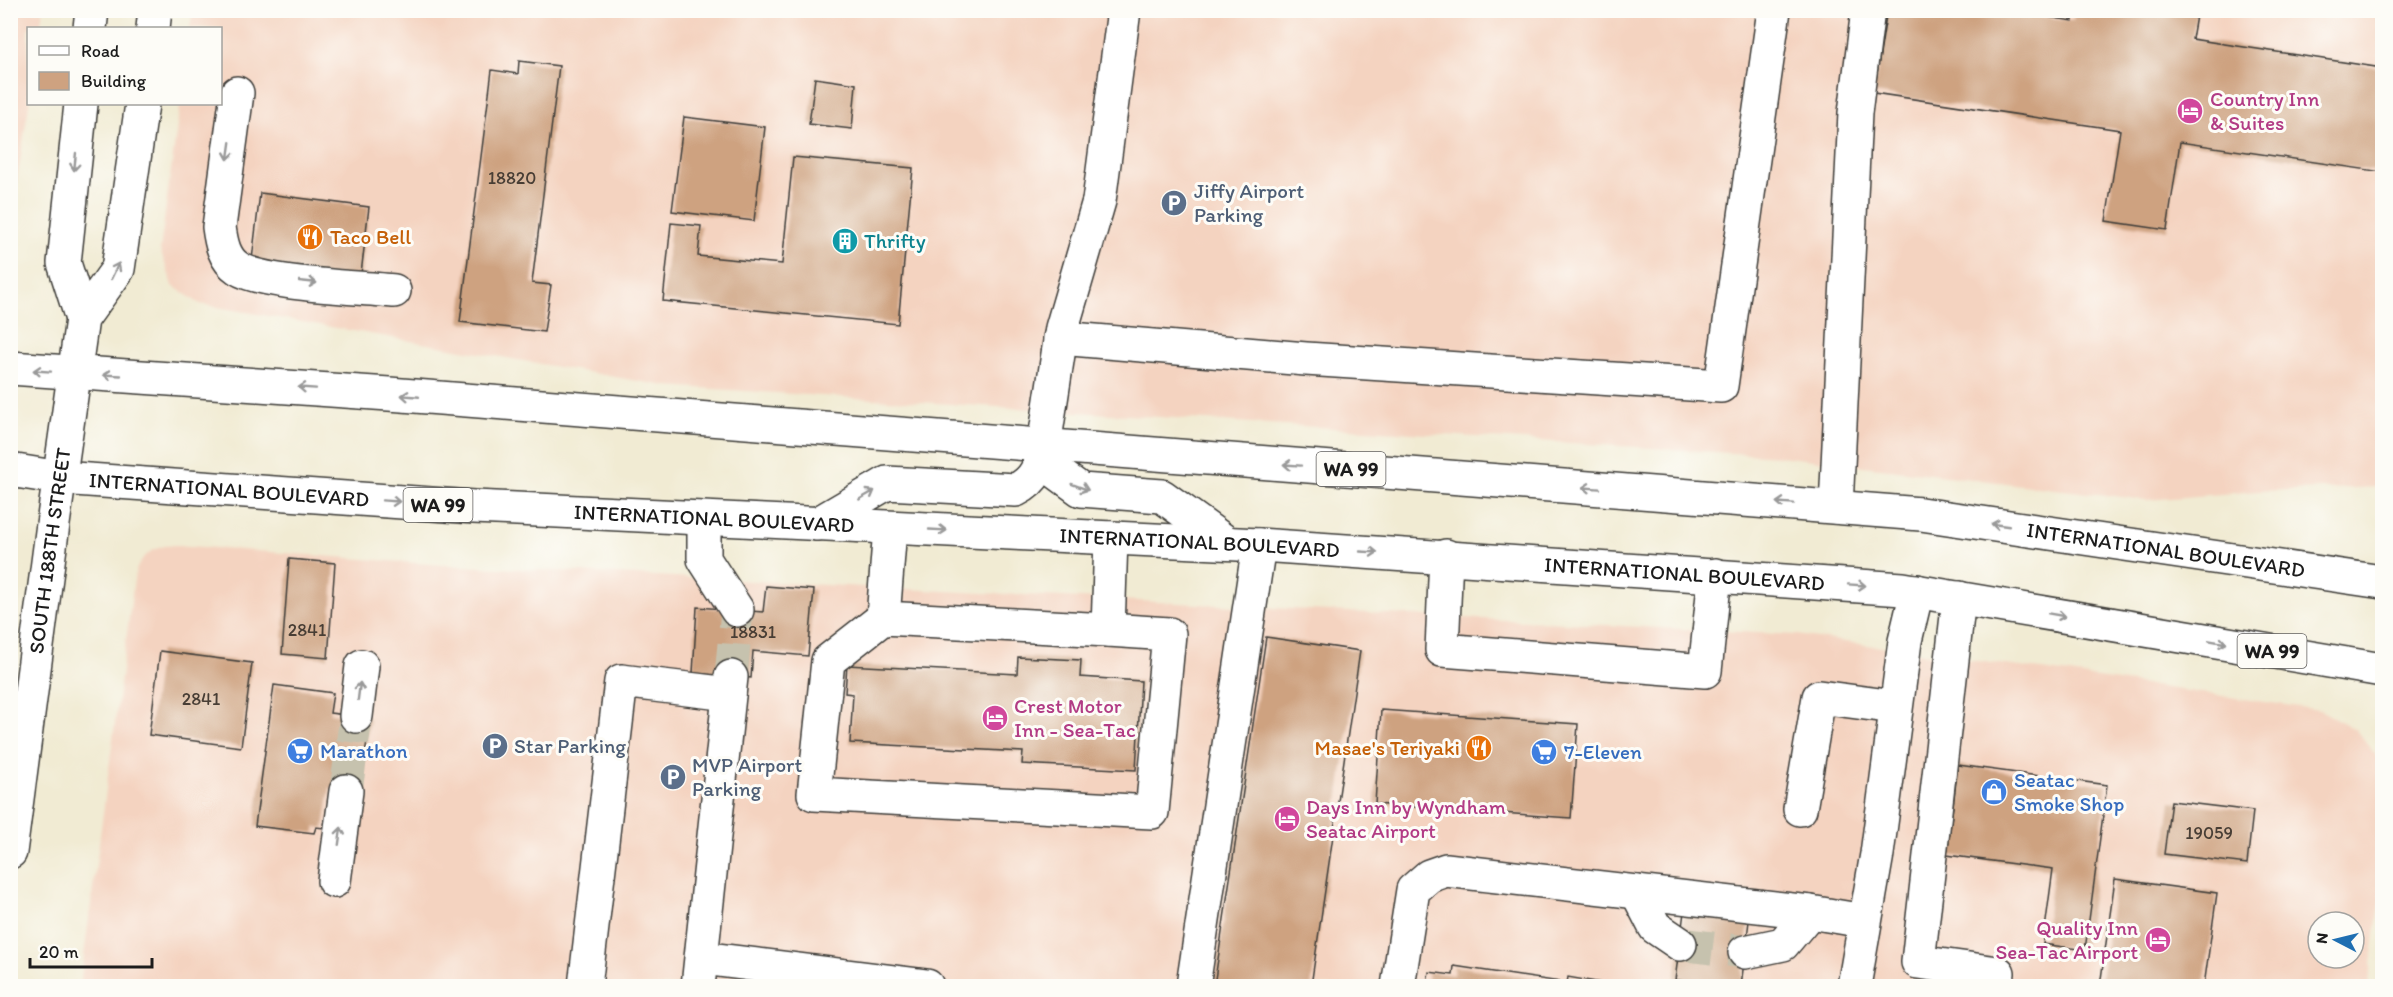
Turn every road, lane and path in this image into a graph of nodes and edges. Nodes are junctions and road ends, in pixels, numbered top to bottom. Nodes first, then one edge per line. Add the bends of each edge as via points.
1 (92, 10) edge
2 (155, 10) edge
3 (1124, 10) edge
4 (1774, 10) edge
5 (1869, 10) edge
6 (90, 27) edge
7 (153, 27) edge
8 (237, 93) dead end
9 (81, 105) edge
10 (142, 105) edge
11 (394, 291) dead end
12 (82, 319) junction
13 (1060, 338) junction
14 (10, 368) edge
15 (74, 373) junction
16 (1044, 446) junction
17 (10, 470) edge
18 (60, 478) junction
19 (1836, 507) junction
20 (704, 519) junction
21 (817, 524) junction
22 (890, 528) junction
23 (1111, 538) junction
24 (1227, 543) junction
25 (1260, 545) junction
26 (1446, 556) junction
27 (1715, 575) junction
28 (2382, 582) edge
29 (1917, 591) junction
30 (1959, 598) junction
31 (737, 610) tunnel mouth
32 (883, 618) junction
33 (1108, 630) junction
34 (363, 666) dead end
35 (2382, 670) edge
36 (1895, 707) junction
37 (356, 716) tunnel mouth
38 (346, 791) tunnel mouth
39 (1800, 809) dead end
40 (10, 852) edge
41 (334, 881) dead end
42 (1637, 892) junction
43 (1810, 912) junction
44 (1864, 921) junction
45 (1680, 944) tunnel mouth
46 (1745, 952) tunnel mouth
47 (700, 972) edge
48 (585, 987) edge
49 (927, 987) edge
50 (1193, 987) edge
51 (1398, 987) edge
52 (1854, 987) edge
53 (1996, 987) edge

1 - 6 main road
2 - 7 main road
3 - 13 main road via 1099,201
4 - 13 main road via 1721,386 1306,359
5 - 19 main road via 1856,113
8 -> 11 main road via 219,227 228,257 237,267 267,278
9 -> 12 main road, SOUTH 188TH STREET via 64,263
12 -> 10 main road, SOUTH 188TH STREET via 118,268
12 - 15 main road, SOUTH 188TH STREET
13 - 16 main road
15 -> 14 main road, INTERNATIONAL BOULEVARD / WA 99
16 -> 15 main road, INTERNATIONAL BOULEVARD / WA 99
15 - 18 main road, SOUTH 188TH STREET
19 -> 16 main road, INTERNATIONAL BOULEVARD / WA 99
21 -> 16 main road via 887,483 1016,490 1034,477
16 -> 24 main road via 1055,471 1081,490 1162,496
17 - 18 main road, INTERNATIONAL BOULEVARD / WA 99
18 -> 20 main road, INTERNATIONAL BOULEVARD / WA 99
18 - 40 main road, SOUTH 188TH STREET
28 -> 19 main road, INTERNATIONAL BOULEVARD / WA 99 via 1921,514
20 - 21 main road, INTERNATIONAL BOULEVARD / WA 99
20 - 31 main road via 704,559
21 - 22 main road, INTERNATIONAL BOULEVARD / WA 99
22 -> 23 main road, INTERNATIONAL BOULEVARD / WA 99
22 - 32 main road
23 - 24 main road, INTERNATIONAL BOULEVARD / WA 99
23 - 33 main road
24 - 25 main road, INTERNATIONAL BOULEVARD / WA 99
25 -> 26 main road, INTERNATIONAL BOULEVARD / WA 99
25 - 50 main road
26 - 27 main road, INTERNATIONAL BOULEVARD / WA 99
26 - 27 main road via 1442,650 1705,671
27 -> 29 main road, INTERNATIONAL BOULEVARD / WA 99
29 - 30 main road, INTERNATIONAL BOULEVARD / WA 99
29 - 36 main road
30 -> 35 main road, INTERNATIONAL BOULEVARD / WA 99
30 - 53 main road via 1918,962 1998,973
32 - 33 main road
32 - 33 main road via 828,661 814,794 1152,812 1169,634
37 -> 34 main road
36 - 39 main road via 1819,697
36 - 44 main road via 1877,854
41 -> 38 main road
42 - 43 main road
42 - 45 main road via 1655,927
42 - 51 main road via 1446,870 1430,876 1413,890
43 - 44 main road
43 - 46 main road via 1783,944
44 - 52 main road
47 - 48 main road via 730,685 621,681
47 - 49 main road

